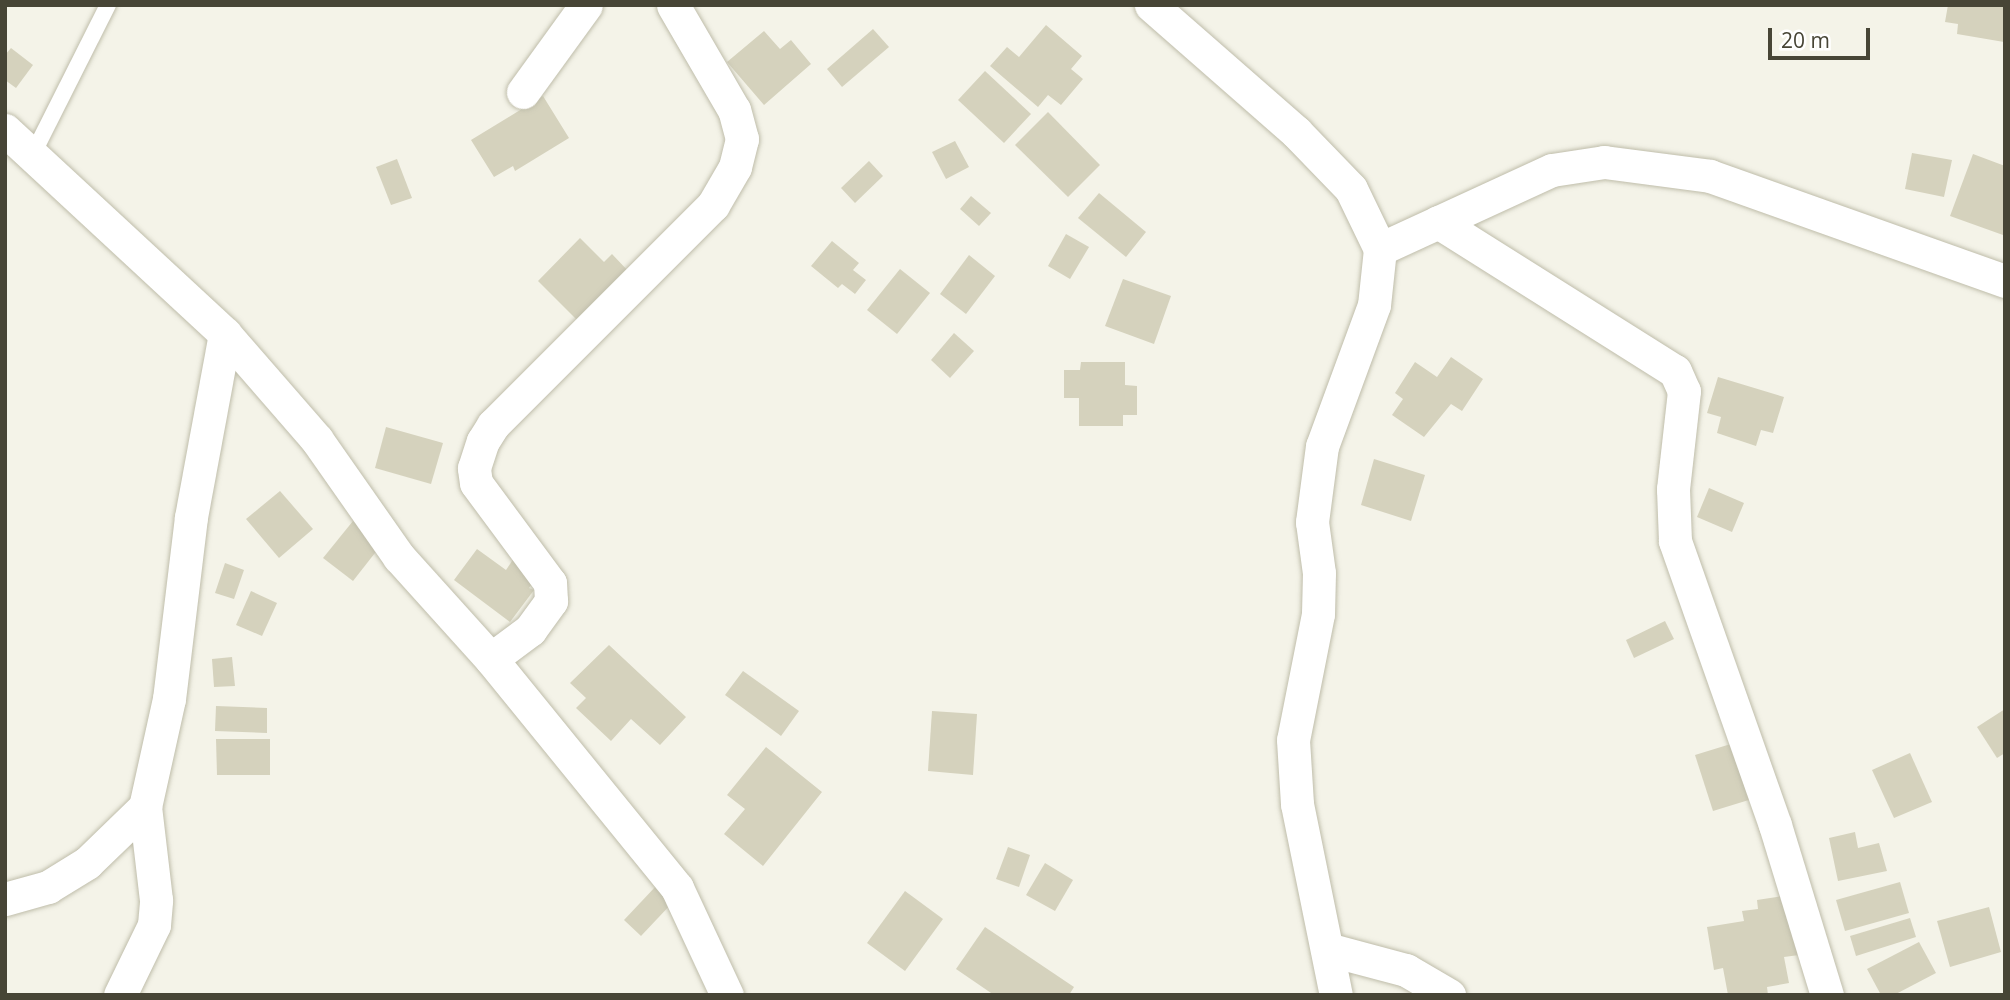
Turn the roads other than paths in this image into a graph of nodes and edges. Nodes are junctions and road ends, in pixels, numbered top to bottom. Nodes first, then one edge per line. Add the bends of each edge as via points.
1 (108, 5) edge
2 (586, 5) edge
3 (673, 5) edge
4 (1151, 5) edge
5 (523, 92) dead end
6 (5, 130) edge
7 (33, 153) junction
8 (1438, 222) junction
9 (1380, 248) junction
10 (2005, 281) edge
11 (225, 334) junction
12 (491, 659) junction
13 (145, 807) junction
14 (5, 899) edge
15 (1327, 949) junction
16 (120, 995) edge
17 (727, 995) edge
18 (1336, 995) edge
19 (1449, 995) edge
20 (1827, 995) edge

1 - 7 lane
2 - 5 street
3 - 12 street via 734,110 742,139 735,167 713,205 482,441 474,468 476,483 550,583 551,601 530,629
4 - 9 street via 1297,132 1351,189
6 - 7 street
7 - 11 street
8 - 9 street
8 - 10 street via 1552,170 1604,162 1656,166 1759,192
8 - 20 street via 1675,371 1684,391 1673,489 1675,541 1775,825
9 - 15 street via 1374,305 1322,446 1312,522 1319,573 1318,614 1293,740 1297,804
11 - 12 street via 317,440 399,556
11 - 13 street via 191,517 169,699
12 - 17 street via 677,888
13 - 14 street via 88,863 48,887
13 - 16 street via 156,900 154,925
15 - 18 street
15 - 19 street via 1406,970

